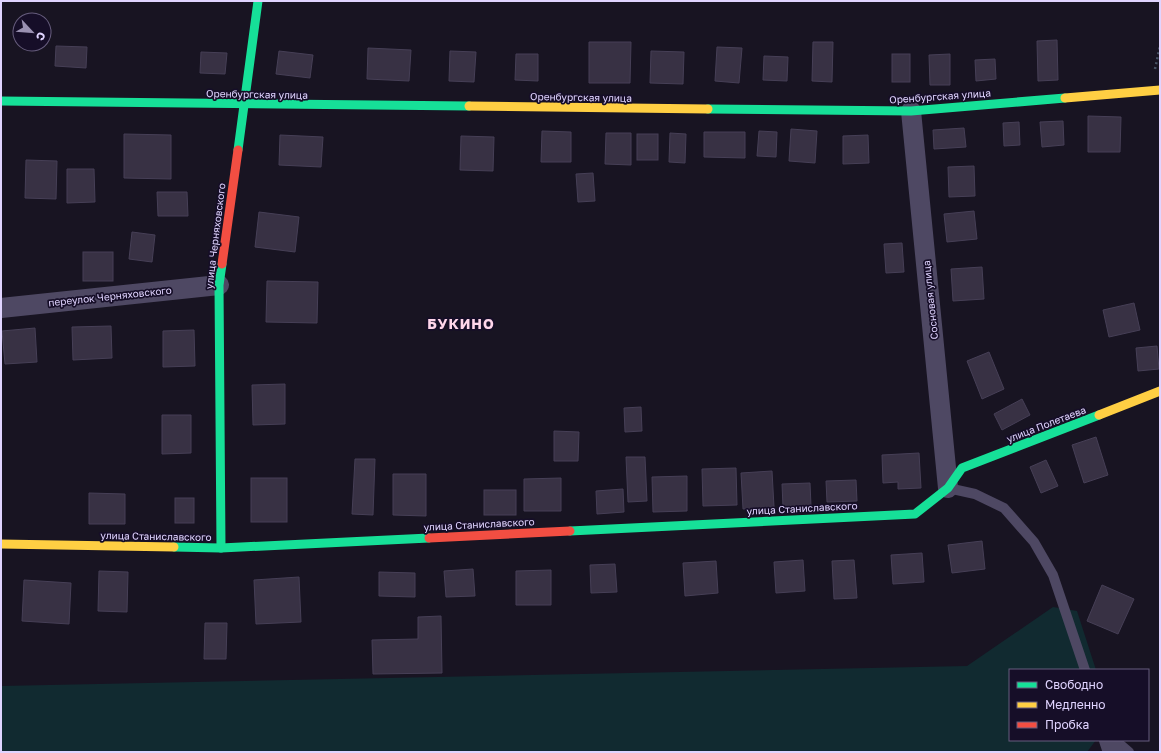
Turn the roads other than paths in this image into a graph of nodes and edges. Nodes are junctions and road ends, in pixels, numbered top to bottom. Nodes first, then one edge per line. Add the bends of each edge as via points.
1 (258, 1) edge
2 (1160, 90) edge
3 (1, 102) edge
4 (242, 105) junction
5 (911, 111) junction
6 (218, 285) junction
7 (1, 308) edge
8 (1160, 391) edge
9 (948, 488) junction
10 (1, 544) edge
11 (221, 548) junction
12 (1085, 669) edge
13 (1109, 741) edge
14 (1116, 741) edge
15 (1113, 752) edge
16 (1129, 752) edge

1 - 4 street, улица Черняховского
2 - 5 street, Оренбургская улица
3 - 4 street, Оренбургская улица
4 - 5 street, Оренбургская улица
4 - 6 street, улица Черняховского
5 - 9 street, Сосновая улица
6 - 7 street, переулок Черняховского
6 - 11 street, улица Черняховского
8 - 9 street, улица Полетаева via 962,468
9 - 11 street, улица Станиславского via 916,514
9 - 12 lane via 975,494 1004,508 1034,542 1053,575
10 - 11 street, улица Станиславского
13 - 15 street
14 - 16 lane

